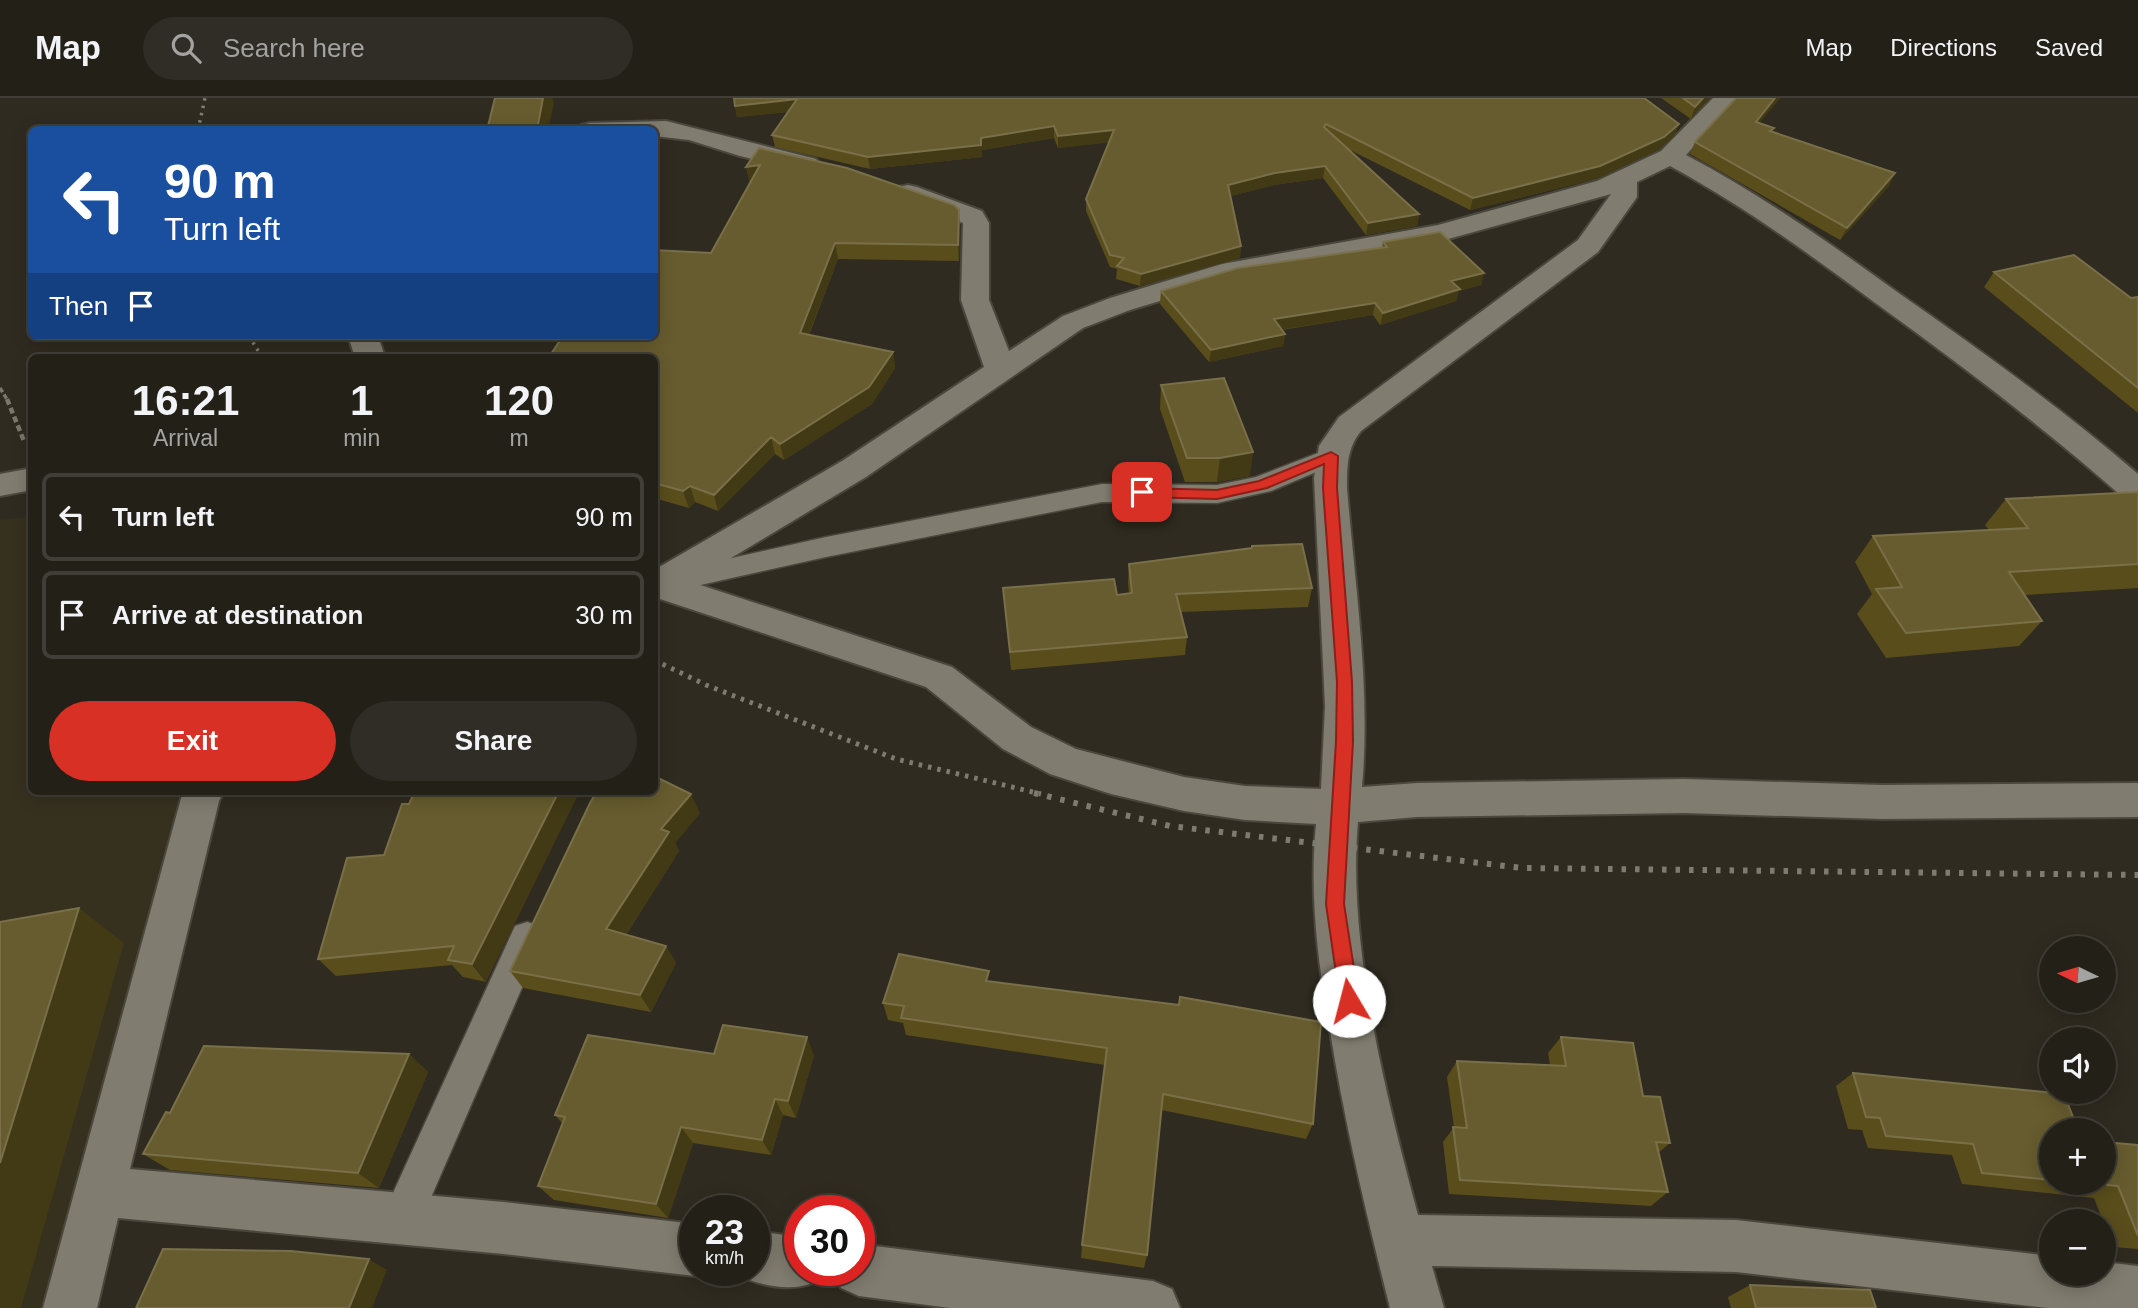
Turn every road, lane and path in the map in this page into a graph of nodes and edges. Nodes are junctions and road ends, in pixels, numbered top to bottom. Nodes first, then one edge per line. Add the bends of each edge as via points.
1 (1727, 98) edge
2 (658, 129) edge
3 (1670, 156) junction
4 (826, 168) edge
5 (1624, 180) junction
6 (882, 184) edge
7 (1001, 371) junction
8 (0, 388) edge
9 (25, 443) dead end
10 (1331, 456) junction
11 (28, 480) edge
12 (2133, 483) edge
13 (0, 485) edge
14 (658, 585) edge
15 (658, 586) edge
16 (658, 587) edge
17 (201, 795) edge
18 (2138, 800) edge
19 (1340, 806) junction
20 (540, 909) edge
21 (100, 1191) junction
22 (402, 1219) junction
23 (1398, 1240) junction
24 (679, 1249) edge
25 (875, 1272) edge
26 (2138, 1292) edge
27 (70, 1308) edge
28 (1153, 1308) edge
29 (1417, 1308) edge

1 - 3 street via 1683,128
2 - 4 street via 684,131
3 - 5 street
3 - 12 street via 1820,250 2003,381
5 - 7 street via 1441,233 1232,270 1121,304 1073,322
5 - 10 street via 1624,197 1588,246 1350,424 1337,438
6 - 7 street via 973,218 975,300
7 - 14 street via 854,469
8 - 9 path
10 - 15 lane via 1262,485 1217,494 1102,493
10 - 19 street via 1345,682
11 - 13 street
16 - 19 street via 939,677 1017,738 1064,762 1184,794 1293,807
17 - 21 street
18 - 19 street via 1882,802 1684,796 1417,800
19 - 23 street via 1335,904 1357,1050
20 - 22 lane
21 - 22 street
21 - 27 street
22 - 24 street
23 - 26 street via 1736,1246
23 - 29 street
25 - 28 street

